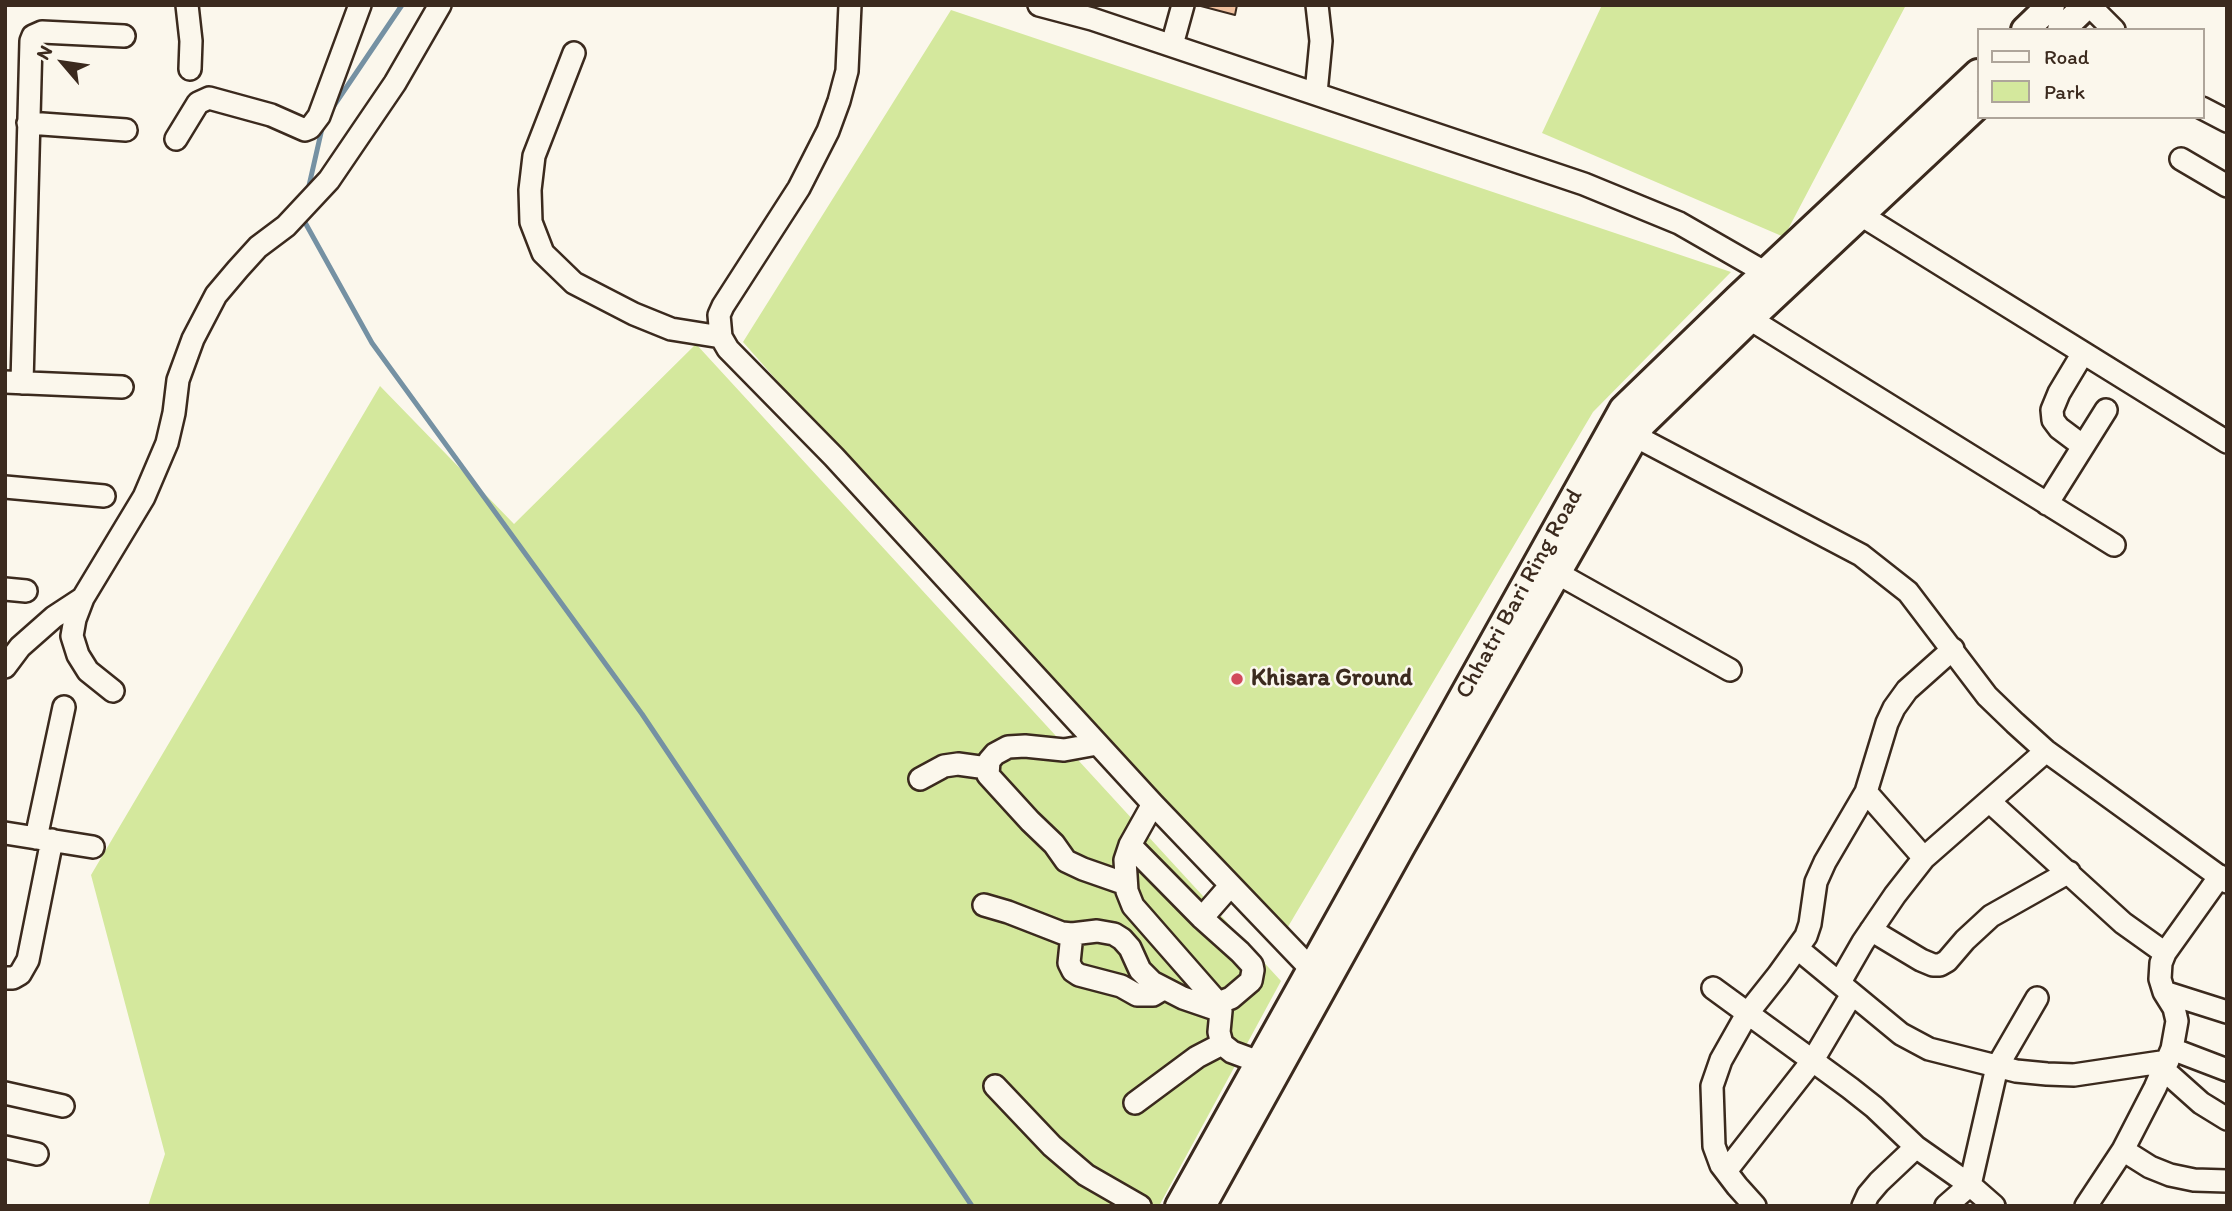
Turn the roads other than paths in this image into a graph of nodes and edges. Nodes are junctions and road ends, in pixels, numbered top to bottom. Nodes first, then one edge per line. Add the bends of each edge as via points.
1 (187, 5) edge
2 (360, 5) edge
3 (440, 5) edge
4 (850, 5) edge
5 (1039, 5) edge
6 (1183, 5) edge
7 (1317, 5) edge
8 (2051, 5) edge
9 (2088, 5) edge
10 (2027, 28) edge
11 (2063, 28) edge
12 (2112, 28) edge
13 (124, 36) dead end
14 (1171, 45) junction
15 (575, 53) dead end
16 (190, 69) dead end
17 (1976, 75) edge
18 (1315, 93) junction
19 (1976, 107) edge
20 (2204, 109) edge
21 (2227, 121) edge
22 (28, 123) junction
23 (126, 130) dead end
24 (176, 139) dead end
25 (2181, 159) dead end
26 (2227, 186) edge
27 (16, 200) edge
28 (1861, 215) junction
29 (1766, 273) junction
30 (15, 293) edge
31 (1750, 319) junction
32 (722, 337) junction
33 (2083, 353) junction
34 (14, 382) edge
35 (122, 387) dead end
36 (2106, 410) dead end
37 (1635, 436) junction
38 (2227, 442) edge
39 (2083, 446) junction
40 (5, 487) edge
41 (104, 496) dead end
42 (2047, 504) junction
43 (2113, 545) dead end
44 (1557, 573) junction
45 (83, 598) junction
46 (1953, 649) junction
47 (5, 667) edge
48 (1730, 670) dead end
49 (113, 691) dead end
50 (64, 706) dead end
51 (1097, 744) junction
52 (2046, 751) junction
53 (987, 768) junction
54 (920, 779) dead end
55 (1866, 792) junction
56 (1989, 802) junction
57 (1153, 804) junction
58 (5, 833) edge
59 (44, 839) junction
60 (1130, 845) junction
61 (93, 847) dead end
62 (1924, 858) junction
63 (2069, 873) junction
64 (2223, 879) edge
65 (1126, 884) junction
66 (1230, 886) junction
67 (984, 905) dead end
68 (1202, 918) junction
69 (1871, 930) junction
70 (1072, 934) junction
71 (1798, 949) junction
72 (2165, 953) junction
73 (1311, 969) junction
74 (5, 978) edge
75 (1713, 988) dead end
76 (1846, 988) junction
77 (1163, 989) junction
78 (2164, 992) junction
79 (2037, 998) dead end
80 (1219, 1007) junction
81 (2227, 1012) edge
82 (1747, 1014) junction
83 (1222, 1044) junction
84 (1813, 1060) junction
85 (2168, 1060) junction
86 (1259, 1062) junction
87 (1997, 1067) junction
88 (2227, 1070) edge
89 (995, 1087) dead end
90 (5, 1093) edge
91 (1135, 1104) dead end
92 (63, 1106) dead end
93 (2227, 1119) edge
94 (1916, 1147) junction
95 (6, 1149) edge
96 (2123, 1150) junction
97 (37, 1154) dead end
98 (1726, 1171) junction
99 (2227, 1181) edge
100 (1970, 1185) junction
101 (1140, 1206) edge
102 (1179, 1206) edge
103 (1202, 1206) edge
104 (1755, 1206) edge
105 (1863, 1206) edge
106 (1946, 1206) edge
107 (1994, 1206) edge
108 (2086, 1206) edge

1 - 16 street
2 - 24 street via 319,116 310,128 304,130 271,115 209,98 198,103
3 - 45 street via 395,83 329,180 286,226 258,247 216,295 192,339 178,380 167,443 144,496
4 - 32 street via 847,71 828,131 799,188 723,306 719,315
5 - 14 street
6 - 14 street
7 - 18 street via 1321,41
8 - 10 main road
9 - 11 main road
9 - 12 street
13 - 22 street via 42,32 33,36
14 - 18 street
15 - 32 street via 534,156 531,222 543,253 574,283 634,314 671,329
17 - 29 main road, Chhatri Bari Ring Road
18 - 29 street via 1584,184 1679,223
19 - 28 main road, Chhatri Bari Ring Road
20 - 21 street
22 - 23 street
22 - 27 street
25 - 26 street
27 - 30 street
28 - 31 main road, Chhatri Bari Ring Road
28 - 33 street
29 - 73 main road, Chhatri Bari Ring Road via 1623,409
30 - 34 street
31 - 37 main road, Chhatri Bari Ring Road
31 - 42 street
32 - 51 street via 728,349 834,457
33 - 38 street
33 - 39 street via 2052,410 2059,428
34 - 35 street
36 - 39 street
37 - 44 main road, Chhatri Bari Ring Road
37 - 46 street via 1861,555 1908,592
39 - 42 street
40 - 41 street
42 - 43 street
44 - 48 street
44 - 103 main road, Chhatri Bari Ring Road
45 - 47 street via 54,617
45 - 49 street via 72,636 78,655 88,671
46 - 52 street via 1987,696
46 - 55 street via 1907,690 1894,708
50 - 59 street
51 - 53 street via 1064,750 1008,747 995,754
51 - 57 street
52 - 56 street
52 - 64 street
53 - 54 street via 944,766
53 - 65 street via 992,780 1066,861
55 - 62 street
55 - 71 street via 1816,882 1810,924
56 - 62 street
56 - 63 street
57 - 60 street
57 - 66 street
58 - 59 street
59 - 61 street
59 - 74 street via 28,961 20,974
60 - 65 street
60 - 68 street
62 - 69 street
63 - 69 street via 1991,916 1940,965 1921,960
63 - 72 street via 2123,923
64 - 72 street
65 - 80 street via 1133,906
66 - 68 street
66 - 73 street
67 - 70 street
68 - 80 street via 1253,970 1244,989
69 - 76 street
70 - 77 street via 1114,934 1130,948 1140,970
70 - 77 street via 1069,963 1079,975 1137,995 1153,995
71 - 76 street
71 - 82 street
72 - 78 street via 2159,972
73 - 86 main road, Chhatri Bari Ring Road
75 - 82 street
76 - 84 street
76 - 87 street via 1901,1034 1929,1049
77 - 80 street
78 - 81 street
78 - 85 street via 2177,1021
79 - 87 street
80 - 83 street
82 - 84 street
82 - 98 street via 1712,1086 1714,1146
83 - 86 street
83 - 91 street via 1196,1057
84 - 94 street
84 - 98 street
85 - 87 street via 2074,1074
85 - 88 street
85 - 93 street via 2201,1103
85 - 96 street
86 - 102 main road, Chhatri Bari Ring Road
87 - 100 street
89 - 101 street via 1086,1175
90 - 92 street
94 - 100 street
94 - 105 street via 1879,1182
95 - 97 street
96 - 99 street via 2170,1175
96 - 108 street
98 - 104 street
100 - 106 street
100 - 107 street

